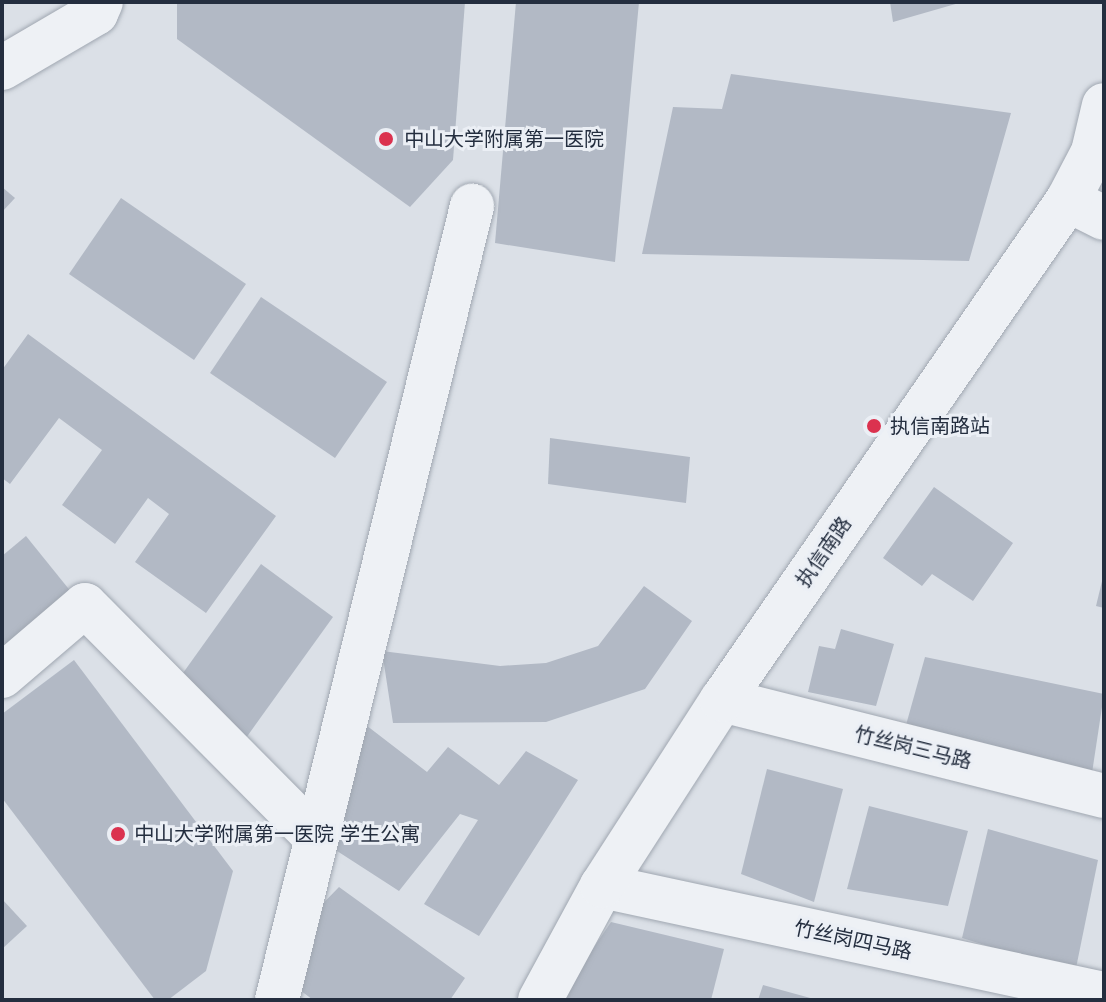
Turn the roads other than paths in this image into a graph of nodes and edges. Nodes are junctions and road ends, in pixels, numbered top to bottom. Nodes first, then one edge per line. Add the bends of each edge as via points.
1 (101, 2) edge
2 (2, 68) edge
3 (1104, 105) edge
4 (472, 206) dead end
5 (1086, 209) edge
6 (2, 676) edge
7 (722, 700) junction
8 (1104, 796) edge
9 (316, 838) junction
10 (602, 886) junction
11 (1104, 994) edge
12 (277, 1000) edge
13 (540, 1000) edge

1 - 2 street via 96,13
3 - 5 street, 执信南路
4 - 9 street
5 - 7 street, 执信南路
6 - 9 street via 85,605
7 - 8 street, 竹丝岗三马路
7 - 10 street, 执信南路
9 - 12 street
10 - 11 street, 竹丝岗四马路
10 - 13 street, 执信南路

